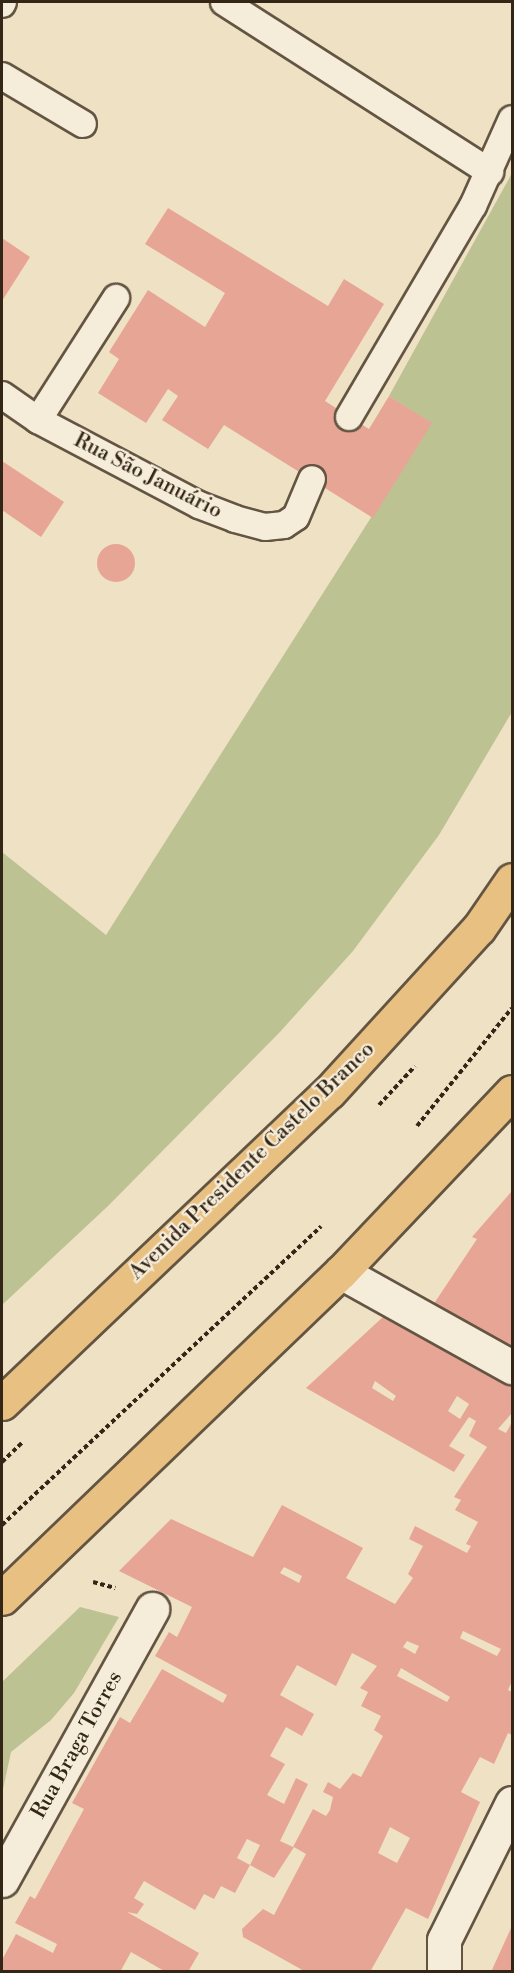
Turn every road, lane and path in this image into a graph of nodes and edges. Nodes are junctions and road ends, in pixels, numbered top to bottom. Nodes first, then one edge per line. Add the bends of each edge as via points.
1 (224, 2) edge
2 (2, 76) edge
3 (513, 119) edge
4 (83, 124) dead end
5 (490, 172) junction
6 (116, 298) dead end
7 (2, 395) edge
8 (349, 417) dead end
9 (38, 420) junction
10 (312, 479) dead end
11 (513, 880) edge
12 (513, 1008) edge
13 (513, 1092) edge
14 (412, 1131) dead end
15 (328, 1220) dead end
16 (341, 1272) junction
17 (513, 1367) edge
18 (2, 1403) edge
19 (2, 1526) edge
20 (2, 1598) edge
21 (152, 1609) dead end
22 (513, 1803) edge
23 (2, 1880) edge
24 (444, 1971) edge

1 - 5 lane
2 - 4 lane
3 - 5 lane
5 - 8 lane
6 - 9 lane
7 - 9 lane, Rua São Januário
9 - 10 lane, Rua São Januário via 199,505 265,527 285,525 296,516
11 - 18 main road, Avenida Presidente Castelo Branco via 479,928 329,1092
12 - 14 path
13 - 16 main road
15 - 19 path
16 - 17 street
16 - 20 main road
21 - 23 street, Rua Braga Torres
22 - 24 street via 444,1940

